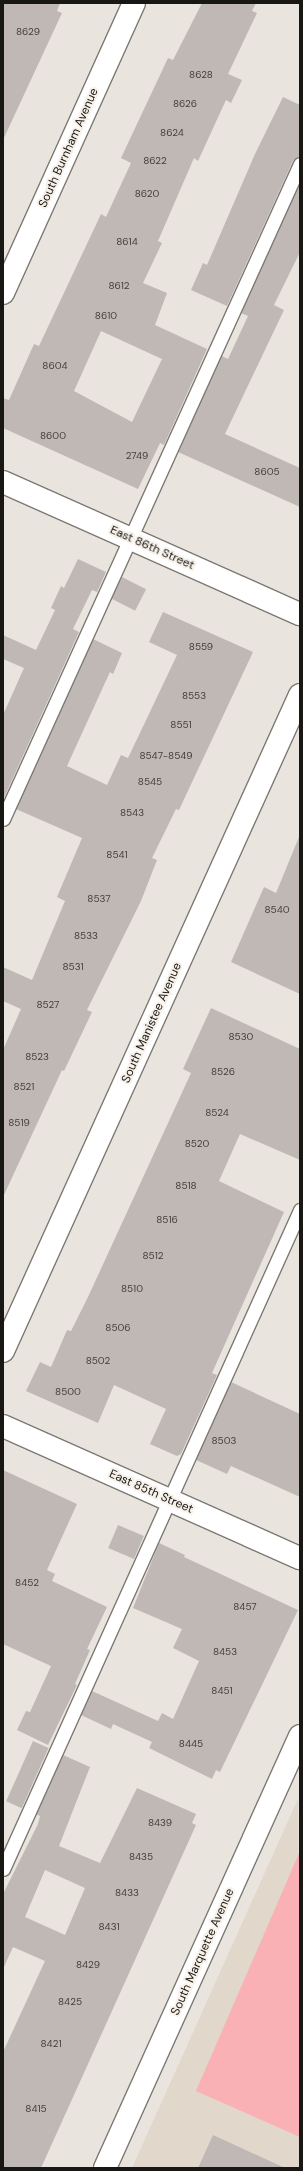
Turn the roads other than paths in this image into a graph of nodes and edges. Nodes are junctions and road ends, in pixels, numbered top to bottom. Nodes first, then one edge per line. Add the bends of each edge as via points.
1 (134, 3) edge
2 (300, 164) edge
3 (3, 293) edge
4 (3, 482) edge
5 (131, 539) junction
6 (300, 614) edge
7 (300, 695) edge
8 (3, 819) edge
9 (300, 1210) edge
10 (3, 1351) edge
11 (3, 1426) edge
12 (169, 1500) junction
13 (300, 1558) edge
14 (300, 1736) edge
15 (3, 1869) edge
16 (106, 2168) edge

1 - 3 street, South Burnham Avenue
2 - 5 lane
4 - 5 street, East 86th Street
5 - 6 street, East 86th Street
5 - 8 lane
7 - 10 street, South Manistee Avenue
9 - 12 lane
11 - 12 street, East 85th Street
12 - 13 street, East 85th Street
12 - 15 lane
14 - 16 street, South Marquette Avenue

